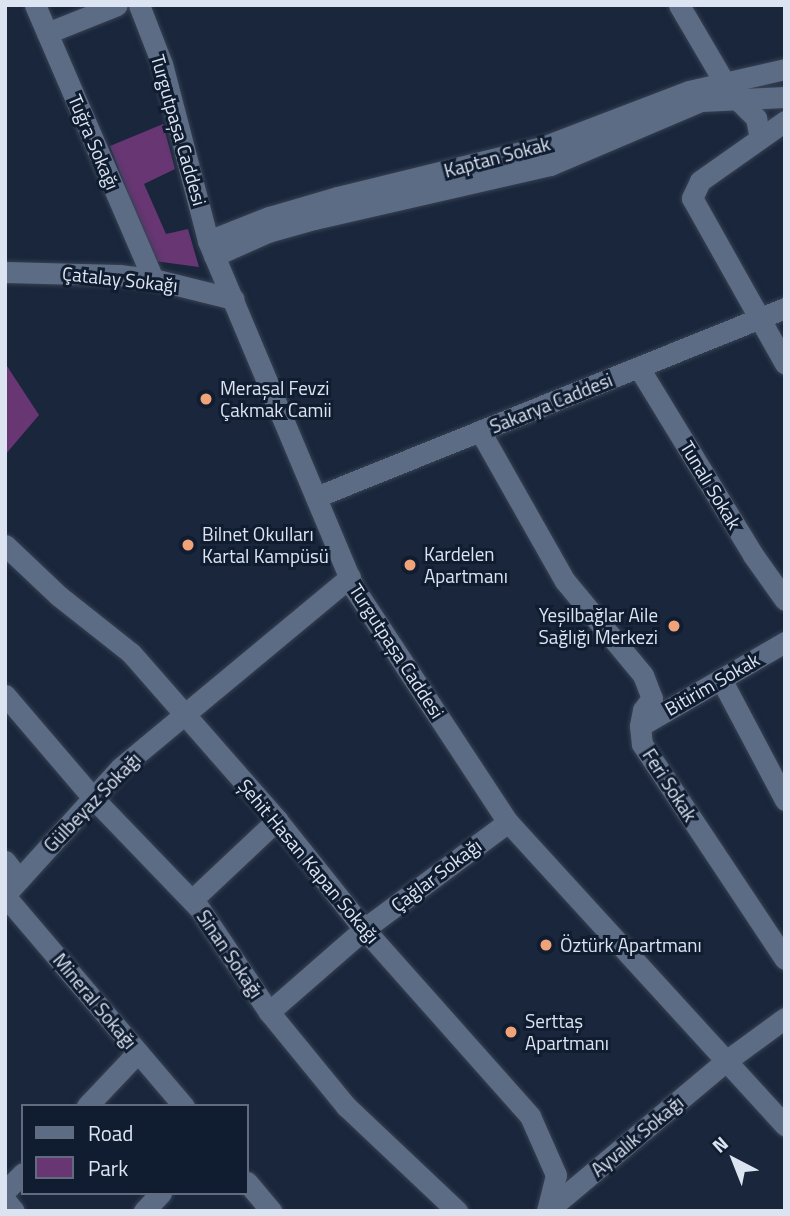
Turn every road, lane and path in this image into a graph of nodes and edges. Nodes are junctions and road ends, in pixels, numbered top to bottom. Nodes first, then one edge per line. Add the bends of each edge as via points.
1 (35, 5) edge
2 (117, 5) edge
3 (139, 5) edge
4 (679, 5) edge
5 (47, 33) junction
6 (785, 69) edge
7 (738, 86) junction
8 (784, 110) edge
9 (760, 138) junction
10 (211, 248) junction
11 (11, 269) edge
12 (153, 279) junction
13 (234, 299) junction
14 (785, 309) edge
15 (760, 318) junction
16 (785, 364) edge
17 (639, 368) junction
18 (480, 431) junction
19 (316, 497) junction
20 (5, 545) edge
21 (350, 577) junction
22 (785, 600) edge
23 (785, 642) edge
24 (721, 679) junction
25 (5, 695) edge
26 (184, 715) junction
27 (640, 726) junction
28 (93, 797) junction
29 (785, 800) edge
30 (277, 820) junction
31 (508, 822) junction
32 (5, 861) edge
33 (10, 890) edge
34 (192, 900) junction
35 (364, 929) junction
36 (785, 959) edge
37 (269, 1012) junction
38 (785, 1018) edge
39 (138, 1052) junction
40 (726, 1061) junction
41 (89, 1104) edge
42 (182, 1104) edge
43 (785, 1125) edge
44 (21, 1175) edge
45 (248, 1183) edge
46 (5, 1191) edge
47 (159, 1195) edge
48 (5, 1200) edge
49 (14, 1211) edge
50 (144, 1211) edge
51 (271, 1211) edge
52 (457, 1211) edge
53 (547, 1211) edge

1 - 5 street, Tuğra Sokağı
2 - 5 street
3 - 10 street, Turgutpaşa Caddesi via 162,64
4 - 7 street
5 - 12 street, Tuğra Sokağı
6 - 7 street, Kaptan Sokak
7 - 8 street
7 - 8 street, Kaptan Sokak
7 - 9 street via 756,118
7 - 10 street, Kaptan Sokak via 550,164
8 - 9 street
9 - 15 street via 700,181 692,198
10 - 13 street, Turgutpaşa Caddesi
11 - 12 street, Çatalay Sokağı
12 - 13 street, Çatalay Sokağı
13 - 19 street, Turgutpaşa Caddesi
14 - 15 street, Sakarya Caddesi
15 - 16 street
15 - 17 street, Sakarya Caddesi
17 - 18 street, Sakarya Caddesi
17 - 22 street, Tunalı Sokak
18 - 19 street, Sakarya Caddesi
18 - 27 street, Feri Sokak via 565,581 643,675 652,698 643,710
19 - 21 street, Turgutpaşa Caddesi
20 - 26 street, Şehit Hasan Kapan Sokağı via 59,596 131,653
21 - 26 street, Gülbeyaz Sokağı
21 - 31 street, Turgutpaşa Caddesi
23 - 24 street, Bitirim Sokak
24 - 27 street, Bitirim Sokak
24 - 29 street
25 - 28 street, Sinan Sokağı
26 - 28 street, Gülbeyaz Sokağı
26 - 30 street, Şehit Hasan Kapan Sokağı
27 - 36 street, Feri Sokak via 642,744
28 - 33 street, Gülbeyaz Sokağı
28 - 34 street, Sinan Sokağı
30 - 34 street
30 - 35 street, Şehit Hasan Kapan Sokağı
31 - 35 street, Çağlar Sokağı
31 - 40 street, Turgutpaşa Caddesi
32 - 33 street, Mineral Sokağı
33 - 39 street, Mineral Sokağı
34 - 37 street, Sinan Sokağı
35 - 37 street, Çağlar Sokağı
35 - 53 street, Şehit Hasan Kapan Sokağı via 530,1116 556,1175
37 - 52 street, Sinan Sokağı via 346,1106
38 - 40 street, Ayvalık Sokağı
39 - 41 street
39 - 42 street, Mineral Sokağı
40 - 43 street, Turgutpaşa Caddesi
40 - 53 street, Ayvalık Sokağı
44 - 46 street
45 - 51 street
47 - 50 street
48 - 49 street

